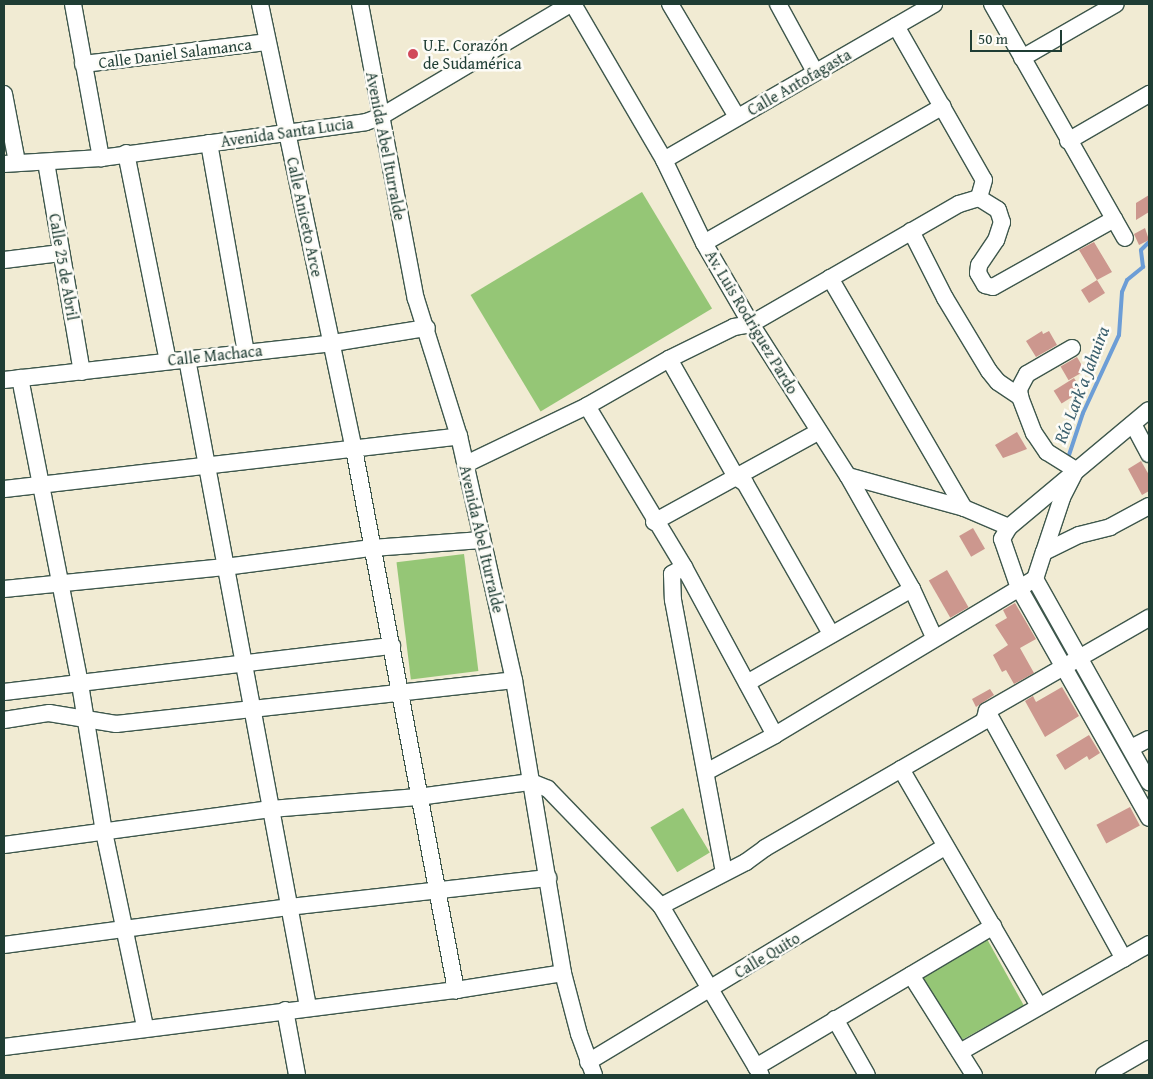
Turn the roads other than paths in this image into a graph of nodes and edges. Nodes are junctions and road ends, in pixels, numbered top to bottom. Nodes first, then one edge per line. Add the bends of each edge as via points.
1 (73, 4) edge
2 (260, 4) edge
3 (360, 4) edge
4 (572, 4) edge
5 (670, 4) edge
6 (778, 4) edge
7 (934, 4) edge
8 (992, 4) edge
9 (1108, 6) edge
10 (896, 26) junction
11 (267, 42) junction
12 (1022, 58) junction
13 (83, 64) junction
14 (815, 72) junction
15 (4, 94) edge
16 (1149, 95) edge
17 (943, 106) junction
18 (380, 117) junction
19 (737, 118) junction
20 (286, 133) junction
21 (1068, 141) junction
22 (209, 143) junction
23 (126, 153) junction
24 (101, 158) junction
25 (664, 160) junction
26 (46, 162) junction
27 (11, 163) edge
28 (979, 198) junction
29 (1114, 218) junction
30 (912, 232) junction
31 (1125, 238) dead end
32 (704, 243) junction
33 (61, 253) junction
34 (4, 260) edge
35 (830, 278) junction
36 (751, 324) junction
37 (427, 328) junction
38 (333, 343) junction
39 (1072, 348) dead end
40 (246, 352) junction
41 (186, 359) junction
42 (669, 359) junction
43 (168, 361) junction
44 (82, 372) junction
45 (12, 379) edge
46 (1020, 397) junction
47 (587, 406) junction
48 (1149, 410) edge
49 (1133, 424) junction
50 (818, 432) junction
51 (459, 436) junction
52 (354, 450) junction
53 (1149, 454) edge
54 (466, 464) junction
55 (206, 468) junction
56 (1076, 470) junction
57 (848, 476) junction
58 (736, 477) junction
59 (40, 485) junction
60 (4, 489) edge
61 (1149, 506) edge
62 (964, 508) junction
63 (654, 522) junction
64 (1009, 527) junction
65 (482, 540) junction
66 (372, 548) junction
67 (1044, 552) junction
68 (226, 567) junction
69 (684, 567) junction
70 (1035, 579) junction
71 (58, 583) junction
72 (1019, 588) junction
73 (4, 589) edge
74 (912, 589) junction
75 (1149, 618) edge
76 (831, 634) junction
77 (934, 637) junction
78 (392, 646) junction
79 (1079, 657) junction
80 (244, 664) junction
81 (1063, 668) junction
82 (514, 680) junction
83 (747, 683) junction
84 (80, 684) junction
85 (4, 692) edge
86 (399, 693) junction
87 (253, 710) junction
88 (987, 711) junction
89 (4, 720) edge
90 (86, 720) junction
91 (775, 735) junction
92 (1149, 739) edge
93 (1131, 748) junction
94 (901, 769) junction
95 (708, 772) junction
96 (531, 782) junction
97 (1149, 782) edge
98 (418, 797) junction
99 (270, 809) junction
100 (1149, 818) edge
101 (104, 832) junction
102 (4, 845) edge
103 (946, 846) junction
104 (724, 872) junction
105 (548, 878) junction
106 (437, 892) junction
107 (661, 906) junction
108 (289, 907) junction
109 (992, 926) junction
110 (126, 928) junction
111 (1149, 944) edge
112 (4, 945) edge
113 (1124, 959) junction
114 (563, 973) junction
115 (911, 975) junction
116 (456, 990) junction
117 (710, 990) junction
118 (1039, 1006) junction
119 (308, 1007) junction
120 (285, 1010) junction
121 (835, 1019) junction
122 (145, 1027) junction
123 (4, 1047) edge
124 (1149, 1049) edge
125 (960, 1052) junction
126 (591, 1068) edge
127 (759, 1071) edge
128 (296, 1075) edge
129 (867, 1075) edge
130 (974, 1075) edge
131 (1104, 1075) edge

1 - 13 street
2 - 11 street, Calle Aniceto Arce
3 - 18 street, Avenida Abel Iturralde
4 - 18 street, Avenida Santa Lucia
4 - 25 street, Av. Luis Rodriguez Pardo
5 - 19 street
6 - 14 street
7 - 10 street, Calle Antofagasta
8 - 12 street
9 - 12 street
10 - 14 street, Calle Antofagasta
10 - 17 street
11 - 13 street, Calle Daniel Salamanca
11 - 20 street, Calle Aniceto Arce
12 - 21 street
13 - 24 street
14 - 19 street, Calle Antofagasta
15 - 27 street
16 - 21 street
17 - 28 street via 984,180
17 - 32 street
18 - 20 street, Avenida Santa Lucia
18 - 37 street, Avenida Abel Iturralde via 416,299
19 - 25 street, Calle Antofagasta
20 - 22 street, Avenida Santa Lucia
20 - 38 street, Calle Aniceto Arce
21 - 29 street
22 - 23 street, Avenida Santa Lucia
22 - 40 street
23 - 24 street, Avenida Santa Lucia
23 - 43 street
24 - 26 street, Avenida Santa Lucia
25 - 32 street, Av. Luis Rodriguez Pardo
26 - 27 street, Avenida Santa Lucia
26 - 33 street, Calle 25 de Abril
28 - 29 street via 998,210 1002,222 996,240 979,265 981,281 993,287
28 - 30 street via 959,204
29 - 31 street
30 - 35 street
30 - 46 street via 945,298 980,357 998,382
32 - 36 street, Av. Luis Rodriguez Pardo
33 - 34 street
33 - 44 street, Calle 25 de Abril
35 - 36 street
35 - 62 street
36 - 42 street via 734,326
36 - 50 street, Av. Luis Rodriguez Pardo
37 - 38 street, Calle Machaca
37 - 51 street, Avenida Abel Iturralde
38 - 40 street, Calle Machaca
38 - 52 street, Calle Aniceto Arce
39 - 46 street via 1027,374 1019,389
40 - 41 street, Calle Machaca
41 - 43 street, Calle Machaca
41 - 55 street
42 - 47 street
42 - 58 street
43 - 44 street, Calle Machaca
44 - 45 street, Calle Machaca
45 - 59 street
46 - 56 street via 1039,443
47 - 54 street
47 - 63 street
48 - 49 street
49 - 53 street
49 - 56 street
50 - 57 street, Av. Luis Rodriguez Pardo
50 - 58 street
51 - 52 street
51 - 54 street, Avenida Abel Iturralde
52 - 55 street
52 - 66 street, Calle Aniceto Arce
54 - 65 street, Avenida Abel Iturralde
55 - 59 street
55 - 68 street
56 - 64 street
56 - 67 street via 1062,498
57 - 62 street
57 - 74 street, Av. Luis Rodriguez Pardo
58 - 63 street
58 - 76 street via 745,484
59 - 60 street
59 - 71 street
61 - 67 street via 1110,527 1079,535
62 - 64 street
63 - 69 street
64 - 72 street via 1002,539
65 - 66 street
65 - 82 street, Avenida Abel Iturralde
66 - 68 street
66 - 78 street, Calle Aniceto Arce
67 - 70 street
68 - 71 street
68 - 80 street
69 - 83 street
69 - 95 street via 672,574 673,600
70 - 72 street
70 - 79 street
71 - 73 street
71 - 84 street
72 - 77 street
72 - 81 street
74 - 76 street
74 - 77 street, Av. Luis Rodriguez Pardo
75 - 79 street
76 - 83 street
77 - 91 street
78 - 80 street
78 - 86 street, Calle Aniceto Arce
79 - 81 street
79 - 93 street
80 - 84 street
80 - 87 street
81 - 88 street
81 - 100 street
82 - 86 street
82 - 96 street, Avenida Abel Iturralde
83 - 91 street
84 - 85 street
84 - 90 street
86 - 87 street
86 - 98 street, Calle Aniceto Arce
87 - 90 street via 116,724
87 - 99 street
88 - 94 street via 984,721
88 - 113 street
89 - 90 street via 49,713
90 - 101 street
91 - 95 street
92 - 93 street
93 - 97 street
94 - 103 street
94 - 104 street
95 - 104 street
96 - 98 street
96 - 105 street, Avenida Abel Iturralde
96 - 107 street via 548,789
98 - 99 street
98 - 106 street, Calle Aniceto Arce
99 - 101 street
99 - 108 street
101 - 102 street
101 - 110 street
103 - 109 street
103 - 117 street, Calle Quito
104 - 107 street
105 - 106 street
105 - 114 street, Avenida Abel Iturralde
106 - 108 street
106 - 116 street, Calle Aniceto Arce
107 - 117 street
108 - 110 street
108 - 119 street
109 - 115 street
109 - 118 street
110 - 112 street
110 - 122 street
111 - 113 street
113 - 118 street
114 - 116 street
114 - 126 street, Avenida Abel Iturralde
115 - 121 street
115 - 125 street
116 - 119 street
117 - 126 street, Calle Quito
117 - 127 street
118 - 125 street
119 - 120 street
120 - 122 street
120 - 128 street
121 - 127 street
121 - 129 street
122 - 123 street
124 - 131 street
125 - 130 street

